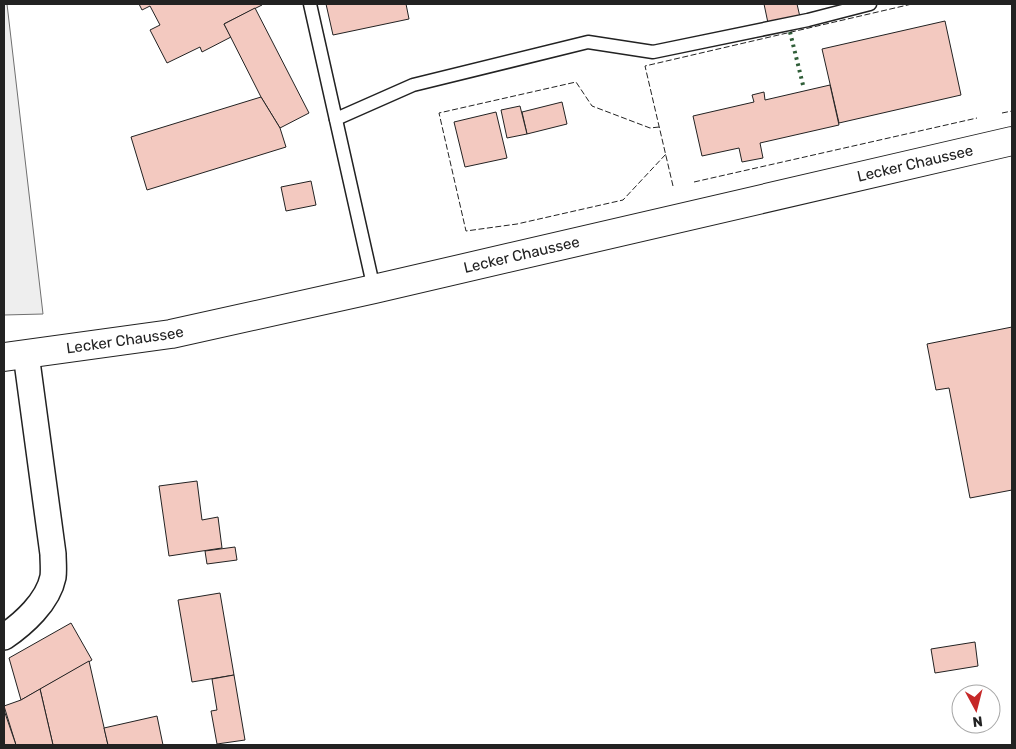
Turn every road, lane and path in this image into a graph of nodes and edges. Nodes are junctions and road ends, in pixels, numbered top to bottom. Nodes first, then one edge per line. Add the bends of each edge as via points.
1 (310, 4) edge
2 (870, 4) edge
3 (336, 119) junction
4 (1012, 140) edge
5 (374, 289) junction
6 (15, 355) edge
7 (4, 637) edge

1 - 3 lane
2 - 3 lane via 653,52 588,42 412,85
3 - 5 lane
4 - 5 street, Lecker Chaussee
5 - 6 street, Lecker Chaussee via 170,334
6 - 7 street, Lecker Chaussee via 53,554 53,578 43,599 24,623

